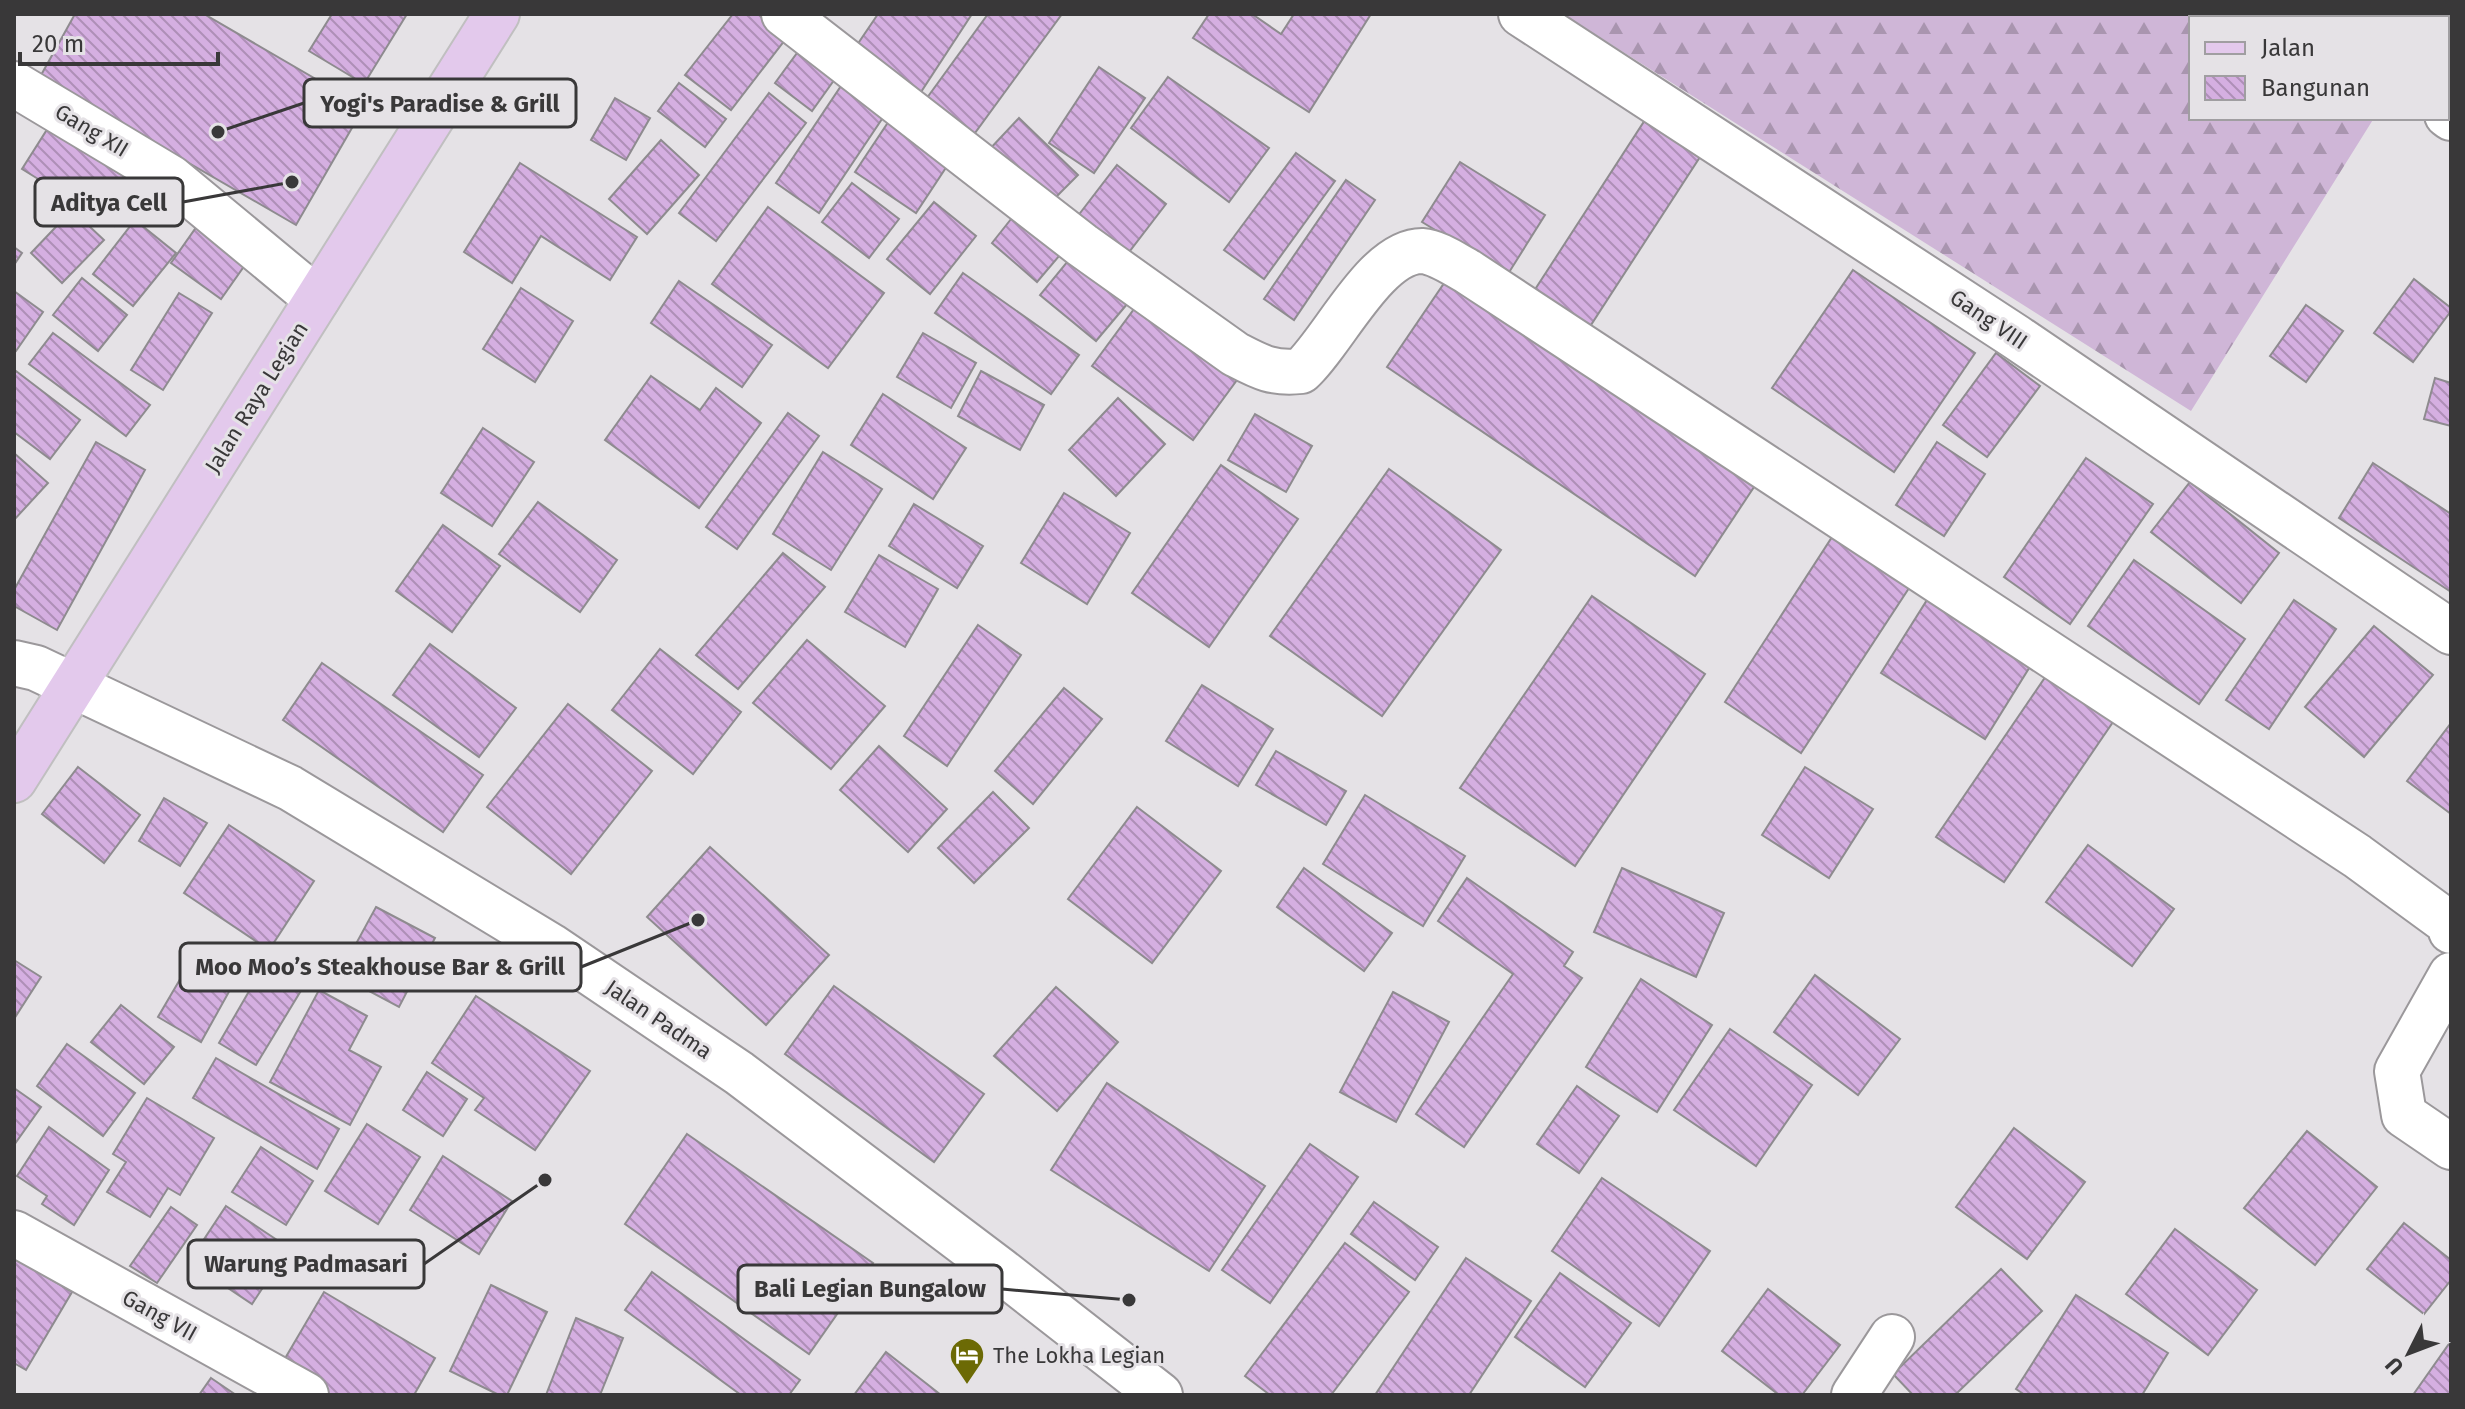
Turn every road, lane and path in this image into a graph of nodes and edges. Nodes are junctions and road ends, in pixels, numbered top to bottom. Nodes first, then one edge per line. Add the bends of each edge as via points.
1 (497, 14) edge
2 (784, 14) edge
3 (1521, 14) edge
4 (14, 84) edge
5 (317, 299) junction
6 (2451, 632) edge
7 (14, 663) edge
8 (74, 685) junction
9 (14, 780) edge
10 (2451, 931) edge
11 (2451, 975) edge
12 (2451, 1147) edge
13 (14, 1233) edge
14 (1892, 1337) dead end
15 (306, 1395) edge
16 (1160, 1395) edge
17 (1854, 1395) edge

1 - 5 main road, Jalan Raya Legian
2 - 10 street via 1082,245 1261,368 1301,371 1388,263 1422,251 1467,271 2357,856 2450,924
3 - 6 street, Gang VIII via 2016,337
4 - 5 street, Gang XII via 171,178
5 - 8 main road, Jalan Raya Legian
7 - 8 street, Jalan Padma
8 - 9 main road, Jalan Raya Legian
8 - 16 street, Jalan Padma via 290,788 551,946 739,1073
11 - 12 street via 2397,1071 2404,1115
13 - 15 street, Gang VII
14 - 17 street

